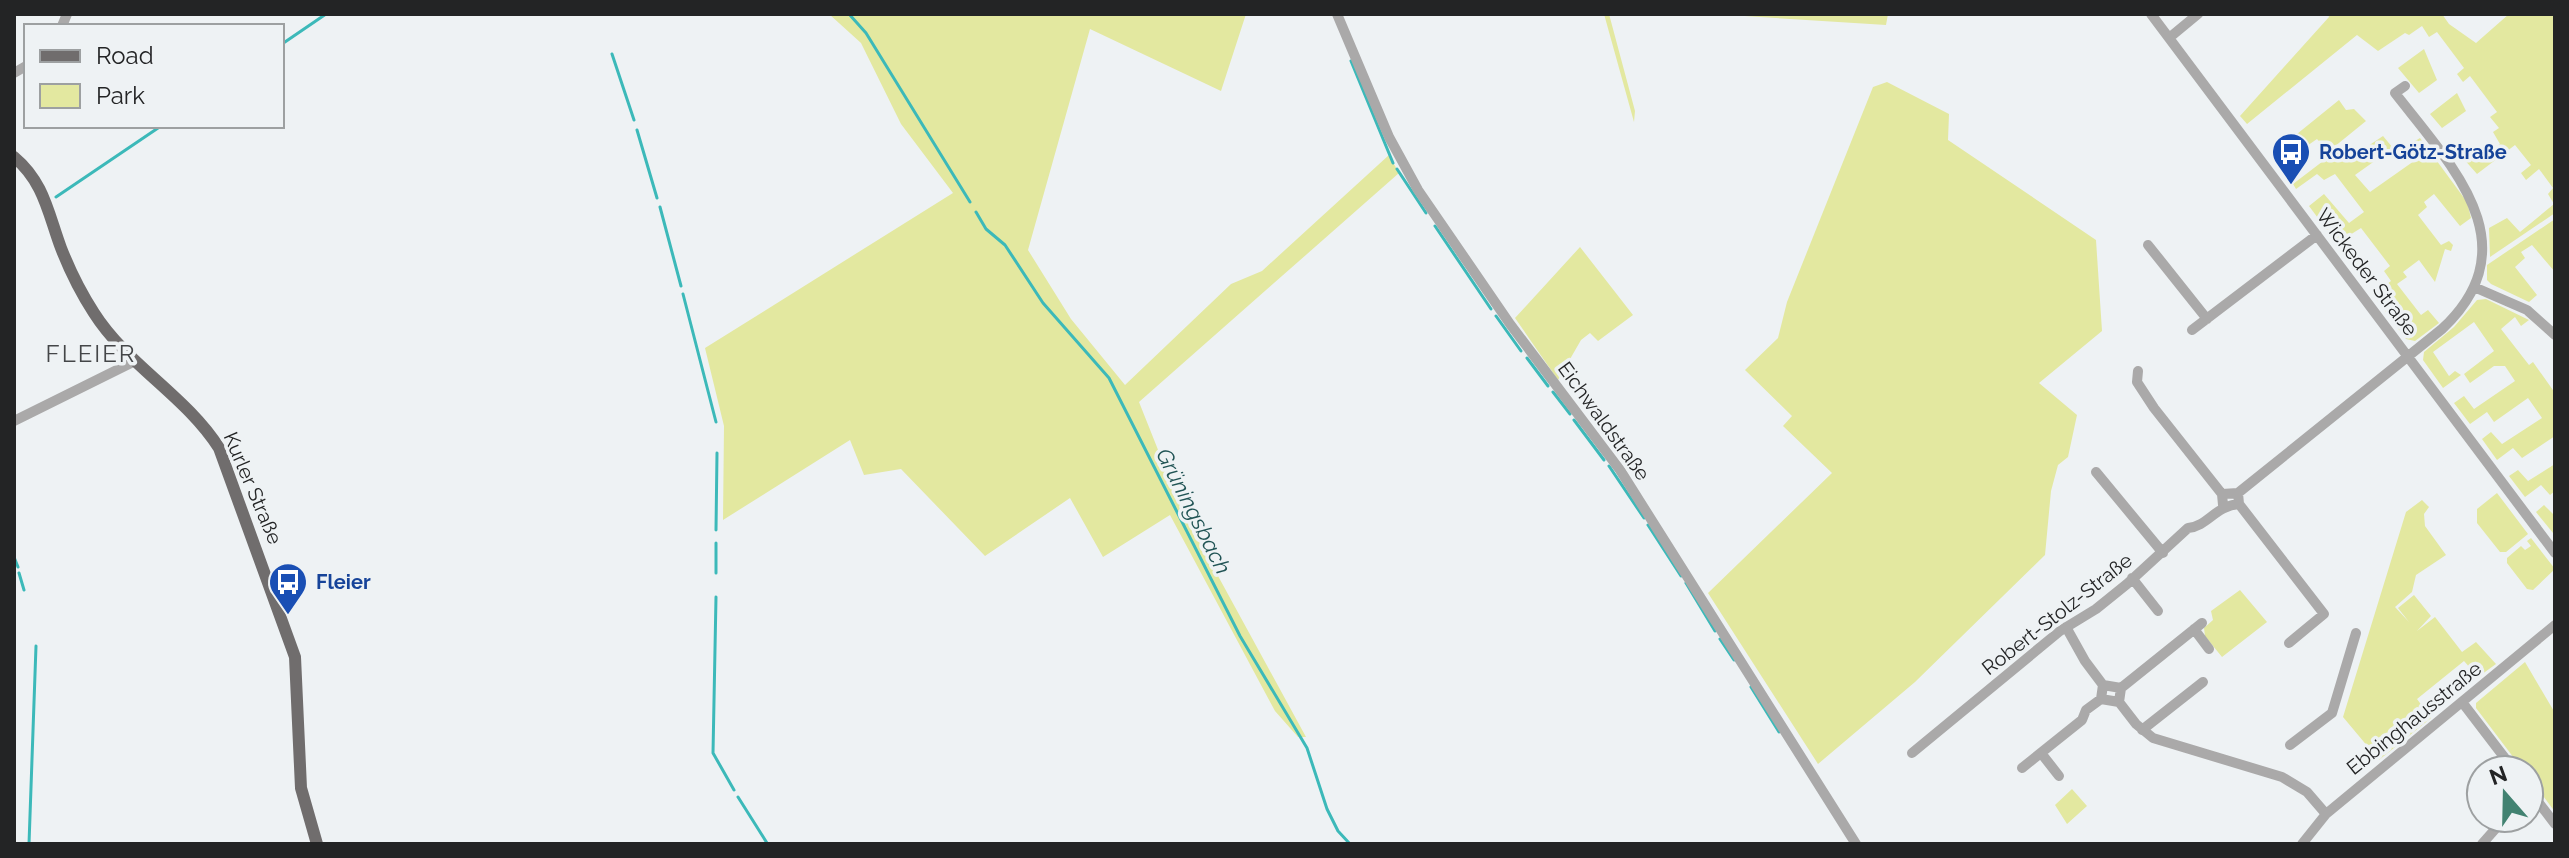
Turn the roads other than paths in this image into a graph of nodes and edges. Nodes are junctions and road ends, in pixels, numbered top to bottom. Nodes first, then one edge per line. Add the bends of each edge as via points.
1 (1337, 14) edge
2 (2151, 14) edge
3 (2198, 14) edge
4 (2169, 38) junction
5 (2405, 86) dead end
6 (14, 157) edge
7 (2317, 235) junction
8 (2148, 245) dead end
9 (2474, 287) junction
10 (2207, 319) junction
11 (2192, 330) dead end
12 (2555, 335) edge
13 (2407, 356) junction
14 (135, 361) junction
15 (2138, 371) dead end
16 (14, 421) edge
17 (2096, 472) dead end
18 (2238, 498) junction
19 (2223, 500) junction
20 (2163, 553) junction
21 (2555, 553) edge
22 (2132, 578) junction
23 (2158, 611) dead end
24 (2555, 625) edge
25 (2066, 627) junction
26 (2356, 633) dead end
27 (2289, 643) dead end
28 (2209, 649) dead end
29 (2203, 682) dead end
30 (2103, 685) junction
31 (2121, 688) junction
32 (2101, 699) junction
33 (2119, 702) junction
34 (2462, 702) junction
35 (2142, 730) junction
36 (2290, 745) dead end
37 (1912, 753) dead end
38 (2041, 753) junction
39 (2502, 754) edge
40 (2022, 768) dead end
41 (2059, 776) dead end
42 (2326, 814) junction
43 (317, 844) edge
44 (1856, 844) edge
45 (2302, 844) edge

1 - 44 street, Eichwaldstraße via 1389,137 1418,190 1620,470
2 - 4 street, Wickeder Straße
3 - 4 street
4 - 7 street, Wickeder Straße
5 - 9 street via 2395,93 2461,179 2478,211 2483,245
6 - 14 main road, Kurler Straße via 42,190 64,257 95,315
7 - 10 street
7 - 13 street, Wickeder Straße
8 - 10 street
9 - 12 street via 2527,310
9 - 13 street via 2454,317
10 - 11 street
13 - 18 street
13 - 21 street, Wickeder Straße
14 - 16 street
14 - 43 main road, Kurler Straße via 211,435 259,554 295,657 301,788
15 - 19 street via 2137,382 2154,408
17 - 20 street
18 - 19 street
18 - 27 street via 2324,614
19 - 20 street, Robert-Stolz-Straße
20 - 22 street, Robert-Stolz-Straße
22 - 23 street
22 - 25 street, Robert-Stolz-Straße
24 - 34 street, Ebbinghausstraße
25 - 30 street
25 - 37 street, Robert-Stolz-Straße
26 - 36 street via 2332,713
28 - 31 street via 2198,626
29 - 35 street
30 - 31 street
30 - 32 street
31 - 33 street
32 - 33 street
32 - 38 street
33 - 35 street
34 - 39 street
34 - 42 street, Ebbinghausstraße
35 - 42 street via 2162,741 2282,777 2307,792
38 - 40 street
38 - 41 street
42 - 45 street, Ebbinghausstraße

